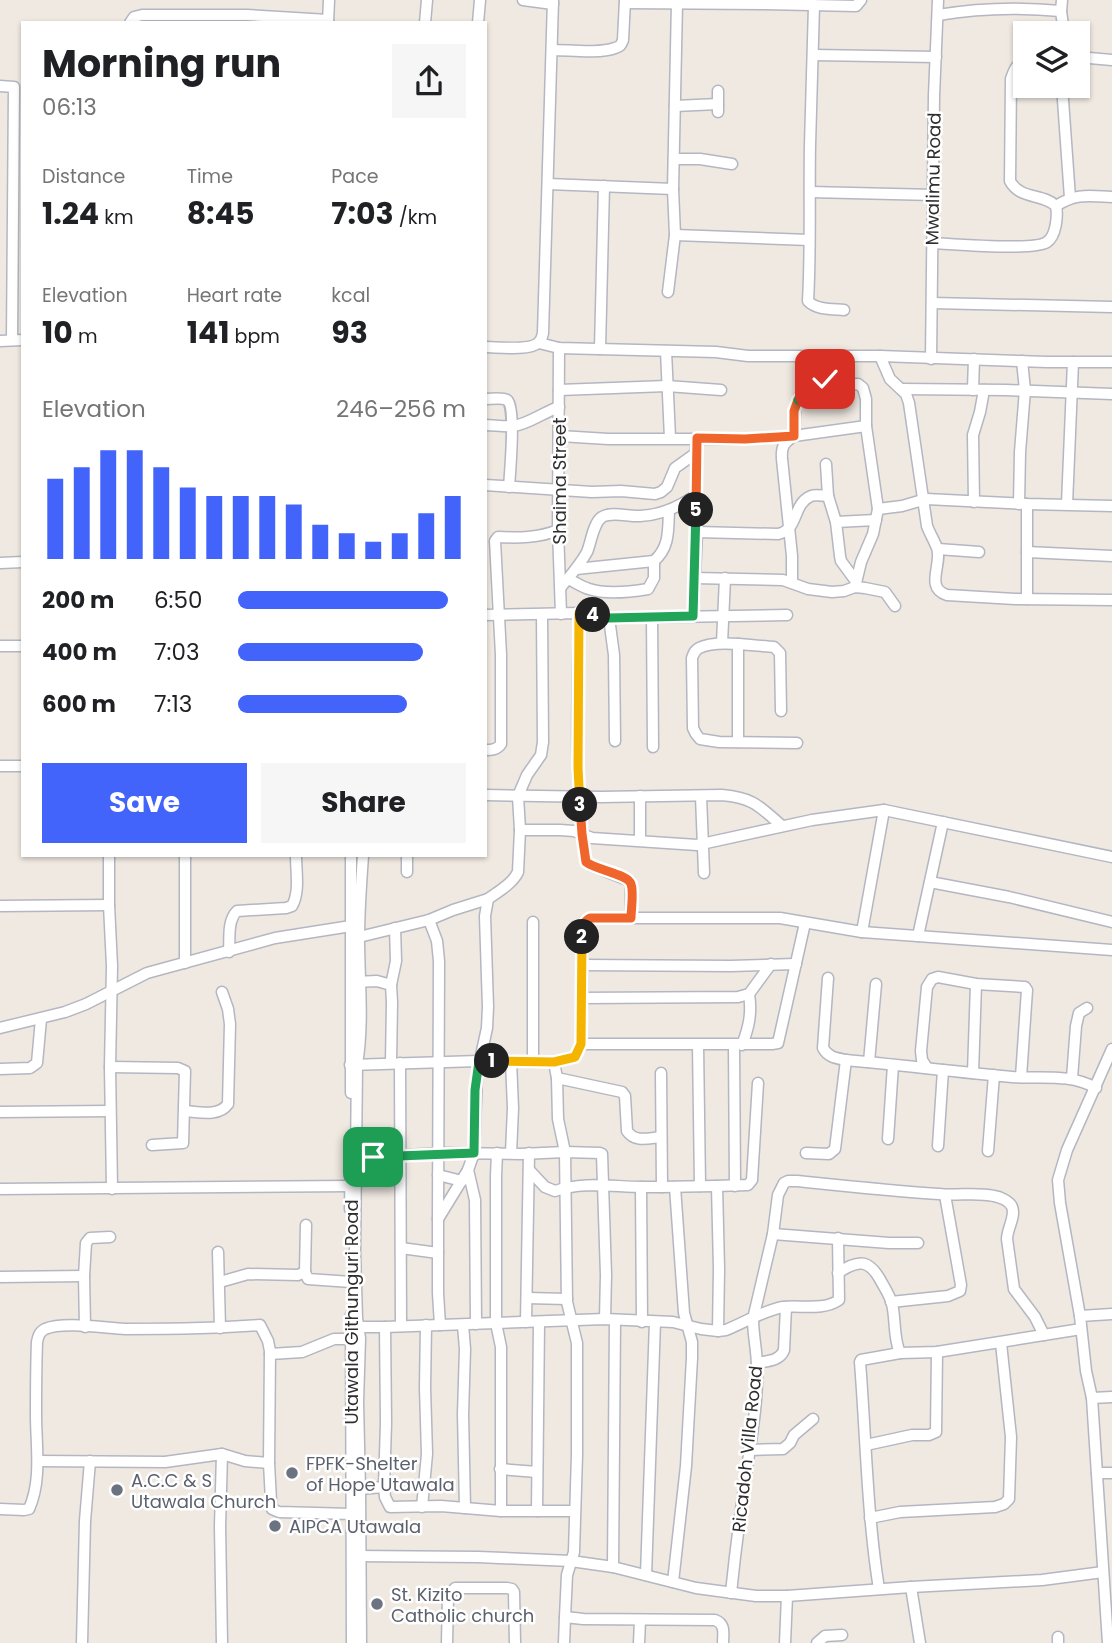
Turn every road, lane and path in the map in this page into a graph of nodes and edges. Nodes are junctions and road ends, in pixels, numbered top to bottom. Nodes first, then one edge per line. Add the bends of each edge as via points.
1 (329, 0) edge
2 (426, 0) edge
3 (480, 0) edge
4 (523, 0) edge
5 (861, 0) edge
6 (938, 0) edge
7 (553, 2) edge
8 (625, 2) edge
9 (711, 2) edge
10 (677, 3) junction
11 (814, 5) junction
12 (1062, 6) edge
13 (938, 15) junction
14 (132, 21) edge
15 (316, 21) edge
16 (328, 21) edge
17 (425, 21) edge
18 (478, 21) edge
19 (552, 50) junction
20 (813, 55) junction
21 (936, 57) junction
22 (1090, 58) edge
23 (1112, 60) edge
24 (1013, 72) edge
25 (0, 86) edge
26 (18, 87) edge
27 (718, 91) dead end
28 (1063, 98) edge
29 (676, 106) junction
30 (674, 159) junction
31 (732, 164) dead end
32 (548, 184) junction
33 (604, 186) junction
34 (673, 189) junction
35 (810, 192) junction
36 (933, 195) junction
37 (1112, 197) edge
38 (1070, 198) junction
39 (1056, 206) junction
40 (675, 235) junction
41 (809, 240) junction
42 (933, 243) junction
43 (668, 292) dead end
44 (932, 303) junction
45 (1112, 307) edge
46 (844, 310) dead end
47 (17, 340) edge
48 (0, 341) edge
49 (539, 343) junction
50 (487, 347) edge
51 (559, 348) junction
52 (600, 349) junction
53 (666, 351) junction
54 (820, 356) junction
55 (880, 356) junction
56 (931, 359) junction
57 (974, 359) junction
58 (1022, 361) junction
59 (1073, 362) junction
60 (1112, 362) edge
61 (828, 385) junction
62 (667, 386) junction
63 (902, 389) junction
64 (559, 390) junction
65 (721, 390) dead end
66 (979, 390) junction
67 (1025, 390) junction
68 (1072, 392) junction
69 (1112, 394) edge
70 (487, 399) edge
71 (559, 407) junction
72 (487, 425) edge
73 (512, 426) junction
74 (866, 426) junction
75 (559, 436) junction
76 (794, 436) junction
77 (670, 438) junction
78 (697, 438) junction
79 (696, 453) junction
80 (826, 464) dead end
81 (487, 485) edge
82 (509, 487) junction
83 (558, 490) junction
84 (696, 495) junction
85 (828, 496) junction
86 (923, 499) junction
87 (974, 502) junction
88 (1023, 504) junction
89 (1067, 504) junction
90 (1112, 506) edge
91 (669, 510) junction
92 (877, 514) junction
93 (836, 522) junction
94 (558, 530) junction
95 (789, 530) junction
96 (696, 531) junction
97 (938, 549) junction
98 (979, 552) dead end
99 (1027, 552) junction
100 (1112, 556) edge
101 (654, 561) junction
102 (21, 562) edge
103 (0, 563) edge
104 (576, 569) junction
105 (694, 578) junction
106 (725, 578) junction
107 (568, 579) junction
108 (792, 583) junction
109 (855, 584) junction
110 (561, 587) junction
111 (1027, 599) junction
112 (1112, 600) edge
113 (895, 606) dead end
114 (579, 613) junction
115 (561, 614) junction
116 (487, 615) edge
117 (499, 615) junction
118 (542, 615) junction
119 (723, 615) junction
120 (787, 615) dead end
121 (693, 616) junction
122 (652, 617) junction
123 (609, 618) junction
124 (722, 643) junction
125 (738, 644) junction
126 (0, 646) edge
127 (21, 646) edge
128 (781, 711) dead end
129 (615, 741) dead end
130 (738, 742) junction
131 (797, 743) dead end
132 (653, 747) dead end
133 (487, 750) edge
134 (0, 766) edge
135 (21, 766) edge
136 (487, 795) edge
137 (519, 796) junction
138 (579, 796) junction
139 (640, 796) junction
140 (701, 796) junction
141 (884, 810) junction
142 (943, 822) junction
143 (782, 826) junction
144 (520, 830) junction
145 (582, 834) junction
146 (640, 841) junction
147 (702, 844) junction
148 (109, 857) edge
149 (185, 857) edge
150 (296, 857) edge
151 (351, 857) edge
152 (363, 857) edge
153 (407, 857) edge
154 (1112, 857) edge
155 (407, 872) dead end
156 (704, 873) dead end
157 (930, 882) junction
158 (488, 899) junction
159 (109, 905) junction
160 (0, 906) edge
161 (631, 918) junction
162 (429, 920) junction
163 (533, 922) dead end
164 (1112, 922) edge
165 (805, 923) junction
166 (351, 926) junction
167 (395, 928) junction
168 (862, 932) junction
169 (918, 936) junction
170 (356, 945) junction
171 (1112, 950) edge
172 (229, 951) junction
173 (185, 963) junction
174 (771, 964) junction
175 (796, 964) junction
176 (582, 965) junction
177 (828, 978) dead end
178 (355, 982) junction
179 (876, 984) dead end
180 (976, 984) junction
181 (391, 985) junction
182 (112, 991) junction
183 (222, 992) dead end
184 (749, 994) junction
185 (582, 998) junction
186 (1087, 1008) dead end
187 (41, 1019) junction
188 (0, 1028) edge
189 (581, 1044) junction
190 (698, 1045) junction
191 (738, 1045) junction
192 (1112, 1050) edge
193 (846, 1060) junction
194 (479, 1061) junction
195 (439, 1062) junction
196 (511, 1062) junction
197 (533, 1062) junction
198 (554, 1062) junction
199 (869, 1062) junction
200 (396, 1063) junction
201 (354, 1064) junction
202 (893, 1065) junction
203 (110, 1067) junction
204 (927, 1068) junction
205 (0, 1069) edge
206 (943, 1070) junction
207 (660, 1073) dead end
208 (973, 1073) junction
209 (994, 1075) junction
210 (1021, 1077) junction
211 (557, 1078) junction
212 (1072, 1079) junction
213 (758, 1083) dead end
214 (1096, 1088) junction
215 (110, 1111) junction
216 (185, 1111) junction
217 (0, 1112) edge
218 (661, 1137) junction
219 (888, 1139) dead end
220 (152, 1145) dead end
221 (938, 1146) dead end
222 (988, 1151) dead end
223 (565, 1152) junction
224 (474, 1153) junction
225 (498, 1153) junction
226 (510, 1153) junction
227 (529, 1153) junction
228 (806, 1153) dead end
229 (438, 1154) junction
230 (401, 1156) junction
231 (354, 1160) junction
232 (468, 1170) junction
233 (529, 1170) junction
234 (438, 1175) junction
235 (462, 1181) junction
236 (350, 1186) junction
237 (604, 1186) junction
238 (700, 1186) junction
239 (717, 1186) junction
240 (735, 1186) junction
241 (565, 1187) junction
242 (641, 1187) junction
243 (662, 1187) junction
244 (675, 1187) junction
245 (0, 1189) edge
246 (111, 1189) junction
247 (945, 1195) junction
248 (438, 1219) junction
249 (306, 1225) dead end
250 (773, 1234) junction
251 (110, 1237) dead end
252 (838, 1238) junction
253 (918, 1243) dead end
254 (401, 1248) junction
255 (218, 1252) dead end
256 (438, 1253) junction
257 (305, 1272) junction
258 (838, 1273) junction
259 (84, 1276) junction
260 (0, 1277) edge
261 (220, 1282) junction
262 (351, 1282) junction
263 (527, 1298) junction
264 (567, 1299) junction
265 (891, 1302) junction
266 (786, 1307) junction
267 (1112, 1314) edge
268 (1080, 1316) junction
269 (572, 1319) junction
270 (753, 1319) junction
271 (610, 1320) junction
272 (526, 1322) junction
273 (539, 1322) junction
274 (642, 1322) junction
275 (654, 1322) junction
276 (496, 1323) junction
277 (476, 1324) junction
278 (426, 1325) junction
279 (440, 1325) junction
280 (463, 1325) junction
281 (686, 1325) junction
282 (355, 1326) junction
283 (401, 1326) junction
284 (85, 1327) junction
285 (385, 1327) junction
286 (220, 1328) junction
287 (1081, 1329) junction
288 (718, 1331) junction
289 (1044, 1335) junction
290 (351, 1339) junction
291 (1001, 1343) junction
292 (936, 1352) junction
293 (900, 1353) junction
294 (270, 1354) junction
295 (757, 1363) junction
296 (1092, 1398) junction
297 (1112, 1398) edge
298 (813, 1419) dead end
299 (866, 1445) junction
300 (749, 1450) junction
301 (222, 1454) junction
302 (38, 1461) junction
303 (90, 1461) junction
304 (269, 1463) junction
305 (500, 1469) junction
306 (537, 1472) junction
307 (1097, 1473) junction
308 (1112, 1473) edge
309 (384, 1487) junction
310 (360, 1489) junction
311 (422, 1507) junction
312 (465, 1508) junction
313 (0, 1509) edge
314 (501, 1511) junction
315 (537, 1511) junction
316 (574, 1511) junction
317 (351, 1514) junction
318 (870, 1518) junction
319 (356, 1556) junction
320 (571, 1561) junction
321 (613, 1567) junction
322 (1102, 1572) junction
323 (646, 1575) junction
324 (673, 1582) junction
325 (911, 1587) junction
326 (879, 1589) junction
327 (731, 1594) junction
328 (787, 1596) junction
329 (565, 1617) junction
330 (640, 1620) junction
331 (842, 1635) dead end
332 (82, 1643) edge
333 (222, 1643) edge
334 (352, 1643) edge
335 (361, 1643) edge
336 (447, 1643) edge
337 (515, 1643) edge
338 (564, 1643) edge
339 (639, 1643) edge
340 (723, 1643) edge
341 (785, 1643) edge
342 (817, 1643) edge
343 (920, 1643) edge
344 (1108, 1643) edge

1 - 16 street
2 - 17 street
3 - 18 street
4 - 7 street
5 - 11 street via 856,6
6 - 13 street, Mwalimu Road
7 - 19 street
8 - 10 street
8 - 19 street via 621,45
9 - 10 street
9 - 11 street
10 - 29 street
11 - 20 street
12 - 13 street
13 - 21 street, Mwalimu Road
14 - 15 street via 142,15 247,15
19 - 32 street
20 - 21 street
20 - 35 street
21 - 36 street, Mwalimu Road
22 - 23 street
24 - 39 street via 1010,181 1019,192
25 - 26 street
26 - 47 street
27 - 29 street via 718,108
28 - 38 street
29 - 30 street
30 - 31 street
30 - 34 street
32 - 33 street
32 - 49 street
33 - 34 street
33 - 52 street
34 - 40 street
35 - 36 street
35 - 41 street
36 - 42 street, Mwalimu Road
37 - 38 street
38 - 39 street
39 - 42 street via 1052,237 1044,244
40 - 41 street
40 - 43 street
41 - 46 street via 807,302
42 - 44 street, Mwalimu Road
44 - 45 street
44 - 56 street, Mwalimu Road
47 - 48 street
49 - 50 street via 522,348
49 - 51 street
51 - 52 street
51 - 64 street, Shaima Street
52 - 53 street
53 - 54 street
53 - 62 street
54 - 55 street
54 - 61 street
55 - 56 street
55 - 63 street via 890,379
56 - 57 street
57 - 58 street
57 - 66 street
58 - 59 street
58 - 67 street
59 - 60 street
59 - 68 street
61 - 74 street via 862,386
61 - 76 street via 802,393 794,411
62 - 64 street
62 - 65 street
62 - 77 street
63 - 66 street
63 - 86 street via 909,402
64 - 71 street, Shaima Street
66 - 67 street
66 - 87 street via 973,435
67 - 68 street
67 - 88 street via 1020,452
68 - 69 street
68 - 89 street
70 - 73 street via 508,401
71 - 73 street
71 - 75 street, Shaima Street
72 - 73 street
73 - 82 street
74 - 76 street
74 - 92 street
75 - 77 street
75 - 83 street, Shaima Street
76 - 78 street
76 - 95 street via 784,443 782,452
77 - 78 street
78 - 79 street
79 - 83 street via 676,468 667,487 655,494
79 - 84 street
80 - 85 street
81 - 82 street
82 - 83 street
83 - 94 street, Shaima Street
84 - 91 street
84 - 96 street
85 - 93 street
85 - 95 street via 806,499
86 - 87 street
86 - 92 street
86 - 97 street via 930,536
87 - 88 street
88 - 89 street
88 - 99 street
89 - 90 street
91 - 101 street via 667,544
91 - 104 street via 602,517
92 - 93 street
92 - 109 street
93 - 109 street via 841,561
94 - 110 street, Shaima Street
94 - 117 street via 495,541
95 - 96 street via 778,534
95 - 108 street
96 - 105 street
97 - 98 street
97 - 111 street via 939,592
99 - 100 street
99 - 111 street
101 - 104 street
101 - 107 street via 654,578 648,589 597,591
102 - 103 street
104 - 107 street
105 - 106 street
105 - 121 street
106 - 108 street
106 - 119 street
107 - 110 street
108 - 109 street via 832,592 844,592
109 - 113 street via 885,593
110 - 115 street, Shaima Street
111 - 112 street
114 - 115 street
114 - 123 street
114 - 138 street
115 - 118 street
116 - 117 street
117 - 118 street
117 - 133 street via 501,744
118 - 137 street via 541,755
119 - 120 street
119 - 121 street
119 - 124 street
121 - 122 street
122 - 123 street
122 - 132 street
123 - 129 street
124 - 125 street
124 - 130 street via 699,648 692,657 693,728 700,739
125 - 128 street via 774,647 780,653
125 - 130 street
126 - 127 street
130 - 131 street
134 - 135 street
136 - 137 street
137 - 138 street
137 - 144 street
138 - 139 street
138 - 145 street
139 - 140 street
139 - 146 street
140 - 143 street via 748,799
140 - 147 street
141 - 142 street
141 - 143 street
141 - 168 street
142 - 154 street
142 - 157 street
143 - 147 street
144 - 145 street
144 - 158 street via 518,872
145 - 146 street
145 - 161 street via 589,865 630,881
146 - 147 street
147 - 156 street
148 - 159 street
149 - 173 street
150 - 172 street via 292,906 237,911 230,923
151 - 166 street, Utawala Githunguri Road
152 - 170 street
153 - 155 street
157 - 164 street
157 - 169 street
158 - 162 street
158 - 194 street via 487,1028
159 - 160 street
159 - 182 street
161 - 165 street via 780,918
161 - 176 street via 585,921
162 - 167 street
162 - 195 street via 439,961
163 - 197 street
165 - 168 street
165 - 175 street
166 - 170 street, Utawala Githunguri Road
166 - 172 street via 275,938
167 - 170 street
167 - 181 street
168 - 169 street
169 - 171 street
170 - 178 street, Utawala Githunguri Road
172 - 173 street
173 - 182 street via 147,973
174 - 175 street
174 - 176 street
174 - 184 street
175 - 191 street via 778,1043
176 - 185 street
177 - 193 street via 823,1048 831,1057
178 - 181 street
178 - 201 street, Utawala Githunguri Road
179 - 199 street
180 - 204 street via 938,977 930,981 921,1051
180 - 208 street
180 - 210 street via 1027,990
181 - 200 street
182 - 187 street
182 - 203 street
183 - 216 street via 230,1024 228,1104 218,1112
184 - 185 street
184 - 191 street via 749,1026
185 - 189 street
186 - 212 street via 1079,1013 1076,1026
187 - 188 street
187 - 205 street via 37,1063 30,1068
189 - 190 street
189 - 198 street via 575,1057
190 - 191 street
190 - 238 street
191 - 240 street
192 - 214 street
193 - 199 street
193 - 228 street via 835,1149 829,1154
194 - 195 street
194 - 196 street
194 - 224 street
195 - 200 street
195 - 229 street
196 - 197 street
196 - 226 street
197 - 198 street
198 - 211 street
199 - 202 street
200 - 201 street
200 - 230 street
201 - 231 street, Utawala Githunguri Road
202 - 204 street
202 - 219 street
203 - 215 street
203 - 216 street via 182,1069
204 - 206 street
206 - 208 street
206 - 221 street
207 - 218 street
208 - 209 street
209 - 210 street
209 - 222 street
210 - 212 street
211 - 218 street via 622,1092 629,1134 636,1139
211 - 223 street
212 - 214 street
213 - 240 street via 752,1180
214 - 268 street via 1058,1180
215 - 217 street
215 - 246 street
216 - 220 street via 183,1143
218 - 243 street
223 - 227 street
223 - 237 street via 600,1153
223 - 241 street
224 - 225 street
224 - 229 street
224 - 232 street
225 - 226 street
225 - 276 street
226 - 227 street
227 - 233 street
229 - 230 street
229 - 234 street
230 - 231 street
230 - 254 street
231 - 236 street, Utawala Githunguri Road
231 - 282 street
232 - 235 street
232 - 277 street via 475,1200
233 - 241 street via 550,1190
233 - 263 street
234 - 235 street
234 - 248 street
235 - 248 street
236 - 246 street
236 - 262 street, Utawala Githunguri Road
237 - 241 street
237 - 242 street
237 - 271 street
238 - 239 street
238 - 244 street
239 - 240 street
239 - 288 street
241 - 264 street
242 - 243 street
242 - 274 street
243 - 244 street
244 - 281 street
245 - 246 street
247 - 250 street, Ricadoh Villa Road via 788,1181 778,1195
247 - 265 street via 960,1291
247 - 289 street via 995,1196 1012,1207 1007,1239 1014,1289
248 - 256 street
249 - 257 street
250 - 252 street
250 - 270 street, Ricadoh Villa Road
251 - 259 street via 87,1240
252 - 253 street
252 - 258 street
254 - 256 street
254 - 283 street
255 - 261 street
256 - 279 street
257 - 261 street via 248,1274
257 - 262 street via 308,1279
258 - 265 street via 861,1263 870,1266
258 - 266 street via 840,1296 834,1303
259 - 260 street
259 - 284 street
261 - 286 street
262 - 282 street, Utawala Githunguri Road
263 - 264 street
263 - 272 street
264 - 269 street
265 - 293 street
266 - 270 street
266 - 295 street via 783,1355
267 - 268 street
268 - 287 street
269 - 271 street
269 - 273 street
269 - 316 street via 578,1380
270 - 288 street
270 - 295 street, Ricadoh Villa Road
271 - 274 street
271 - 321 street
272 - 273 street
272 - 276 street
273 - 306 street
274 - 275 street
275 - 281 street
275 - 323 street
276 - 277 street
276 - 305 street via 501,1347
277 - 280 street
278 - 279 street
278 - 283 street
278 - 311 street
279 - 280 street
280 - 312 street
281 - 288 street
281 - 324 street via 692,1342 691,1370
282 - 285 street
282 - 290 street, Utawala Githunguri Road
282 - 310 street via 360,1338
283 - 285 street
284 - 286 street
284 - 302 street via 57,1326 39,1334
285 - 309 street
286 - 294 street via 260,1325
287 - 289 street
287 - 296 street
289 - 291 street
290 - 294 street via 334,1339 302,1352
290 - 317 street, Utawala Githunguri Road
291 - 292 street
291 - 318 street via 1011,1437 1009,1499 995,1507
292 - 293 street
292 - 299 street via 936,1432
293 - 299 street via 860,1362
294 - 304 street
295 - 300 street, Ricadoh Villa Road
296 - 297 street
296 - 307 street
298 - 300 street via 783,1449
299 - 318 street
300 - 327 street, Ricadoh Villa Road
301 - 303 street via 164,1462
301 - 304 street
301 - 333 street
302 - 303 street
302 - 313 street via 29,1509
303 - 332 street
304 - 317 street via 275,1511
305 - 306 street
305 - 314 street
306 - 315 street
307 - 308 street
307 - 322 street
309 - 310 street
309 - 311 street via 390,1507
310 - 319 street
311 - 312 street
312 - 314 street
314 - 315 street
315 - 316 street
316 - 320 street
317 - 319 street, Utawala Githunguri Road
318 - 326 street
319 - 320 street
319 - 334 street, Utawala Githunguri Road
319 - 335 street
320 - 321 street
320 - 329 street
321 - 323 street
322 - 325 street
322 - 344 street
323 - 324 street
324 - 327 street
325 - 326 street
325 - 343 street
326 - 328 street
327 - 328 street
328 - 341 street
329 - 330 street
329 - 338 street
330 - 339 street
330 - 340 street via 715,1620 723,1626
331 - 342 street via 825,1636
336 - 337 street via 448,1597 455,1588 512,1589

